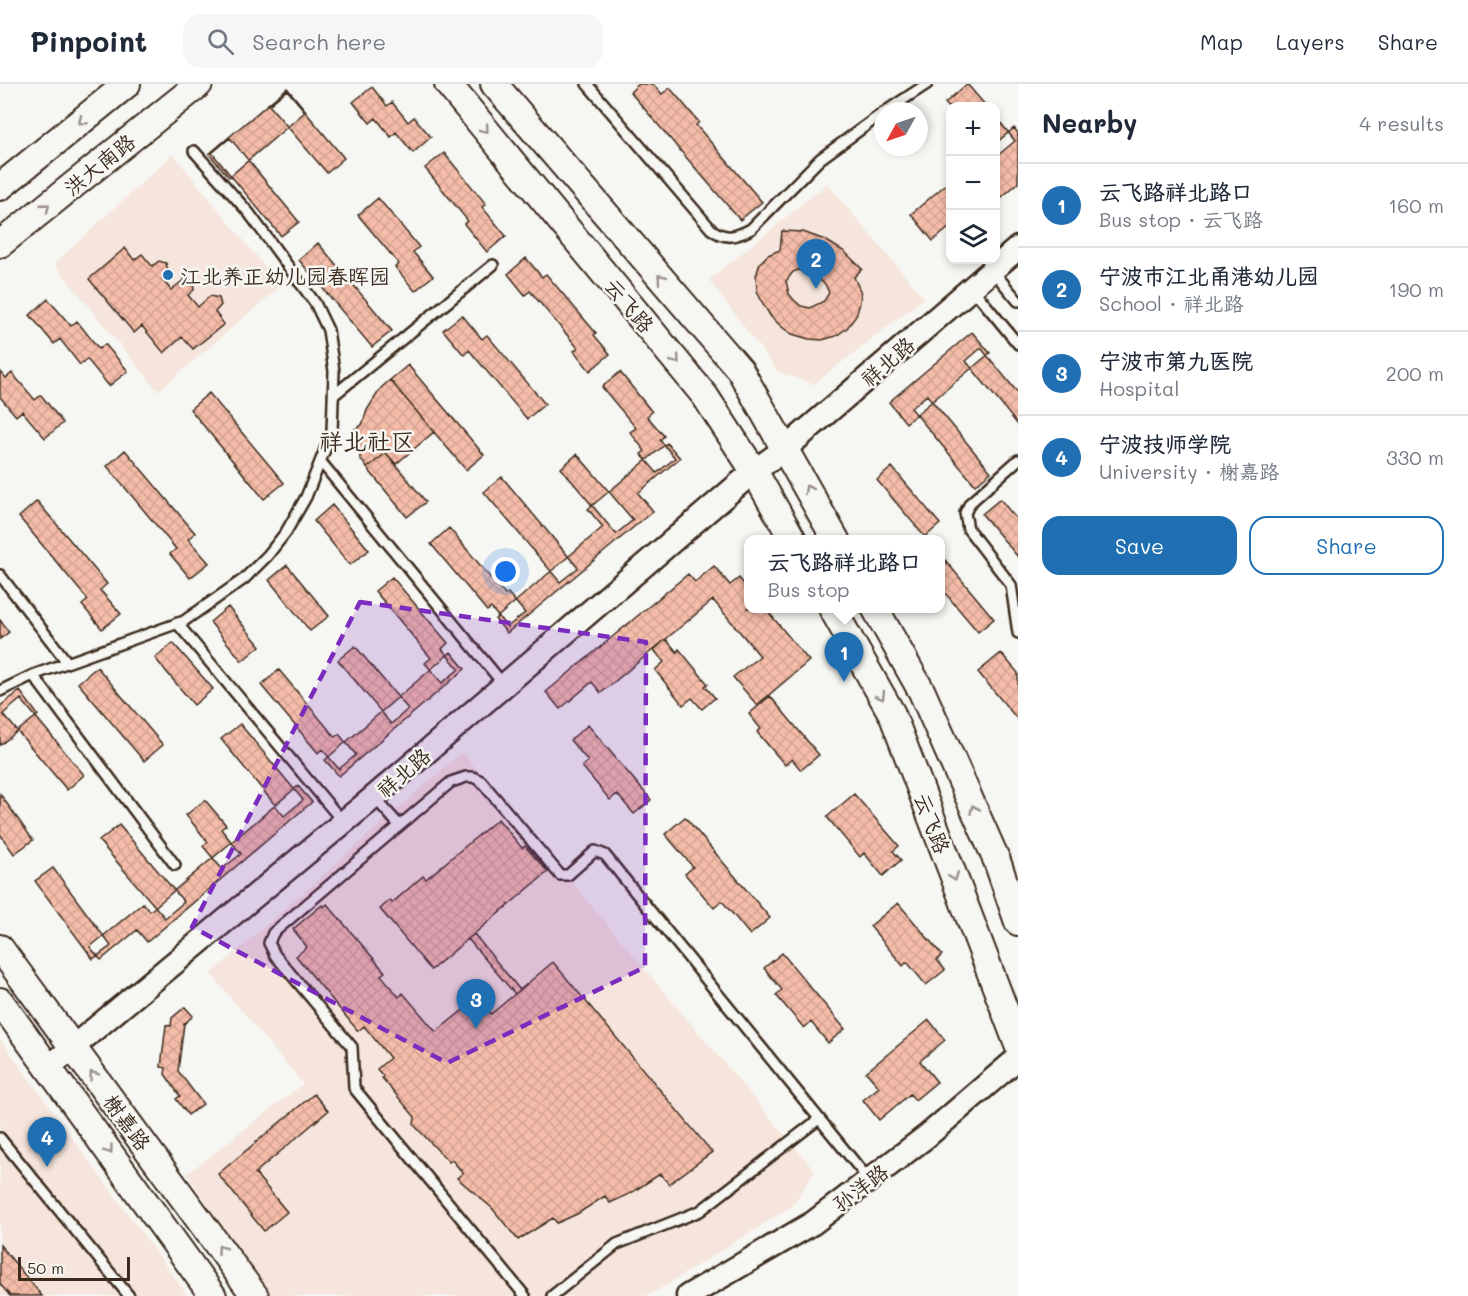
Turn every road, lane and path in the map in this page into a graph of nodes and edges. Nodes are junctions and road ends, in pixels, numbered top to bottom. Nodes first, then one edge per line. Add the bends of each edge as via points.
1 (127, 84) edge
2 (199, 84) edge
3 (448, 84) edge
4 (494, 84) edge
5 (587, 84) edge
6 (927, 84) edge
7 (900, 102) edge
8 (874, 120) edge
9 (194, 151) dead end
10 (0, 188) edge
11 (1018, 233) edge
12 (0, 244) edge
13 (1018, 248) edge
14 (1000, 252) edge
15 (1000, 257) edge
16 (989, 264) edge
17 (990, 264) edge
18 (994, 264) edge
19 (493, 265) dead end
20 (972, 288) junction
21 (1018, 301) edge
22 (1018, 344) edge
23 (334, 395) junction
24 (782, 443) junction
25 (1018, 459) edge
26 (321, 462) junction
27 (754, 471) junction
28 (790, 535) edge
29 (833, 535) edge
30 (0, 575) edge
31 (834, 613) edge
32 (877, 613) edge
33 (177, 623) junction
34 (1018, 633) edge
35 (67, 662) junction
36 (33, 675) junction
37 (504, 685) junction
38 (0, 691) edge
39 (374, 797) junction
40 (343, 822) junction
41 (399, 825) junction
42 (175, 866) dead end
43 (1018, 922) edge
44 (0, 948) edge
45 (0, 1001) edge
46 (1018, 1045) edge
47 (73, 1048) junction
48 (1018, 1058) edge
49 (49, 1067) junction
50 (819, 1119) junction
51 (0, 1138) edge
52 (869, 1180) junction
53 (129, 1296) edge
54 (213, 1296) edge
55 (255, 1296) edge
56 (525, 1296) edge
57 (552, 1296) edge
58 (688, 1296) edge

1 -> 10 main road
12 -> 2 main road, 洪大南路
3 -> 27 main road, 云飞路 via 705,396
24 -> 4 main road, 云飞路 via 740,370
5 - 8 lane via 711,229 729,237 751,229 820,159
6 - 7 lane
9 - 23 lane via 249,213 315,303 328,330
11 - 14 street, 祥北路
13 - 15 street, 祥北路
16 - 24 street, 祥北路
17 - 20 street, 祥北路
18 - 21 lane
19 - 23 lane
20 - 22 lane
20 - 24 street, 祥北路
23 - 26 lane via 332,432
24 - 27 street, 祥北路
29 -> 24 main road, 云飞路
25 - 34 lane via 970,503 965,513 968,529 1011,585
26 - 33 lane via 306,497 268,555 244,579
26 - 37 lane
27 - 28 main road, 云飞路
27 - 37 street, 祥北路
30 - 35 lane
31 -> 46 main road, 云飞路 via 892,714
43 -> 32 main road, 云飞路 via 997,861 922,692
33 - 35 lane
33 - 40 lane
35 - 36 lane
36 - 38 lane
36 - 42 lane
37 - 39 street, 祥北路
39 - 40 street, 祥北路
39 - 41 lane
40 - 47 street, 祥北路
41 - 50 lane via 451,782 473,777 481,781 560,874 568,875 595,852 605,855
41 - 56 lane via 273,933 269,943 352,1047 354,1088
44 - 47 main road, 榭嘉路
45 - 49 main road, 榭嘉路
47 - 49 street, 祥北路
55 -> 47 main road, 榭嘉路
48 - 52 street, 孙洋路
49 -> 54 main road, 榭嘉路
50 - 52 lane
50 - 57 lane via 700,1211 617,1244
51 - 53 lane
52 - 58 street, 孙洋路 via 813,1222

